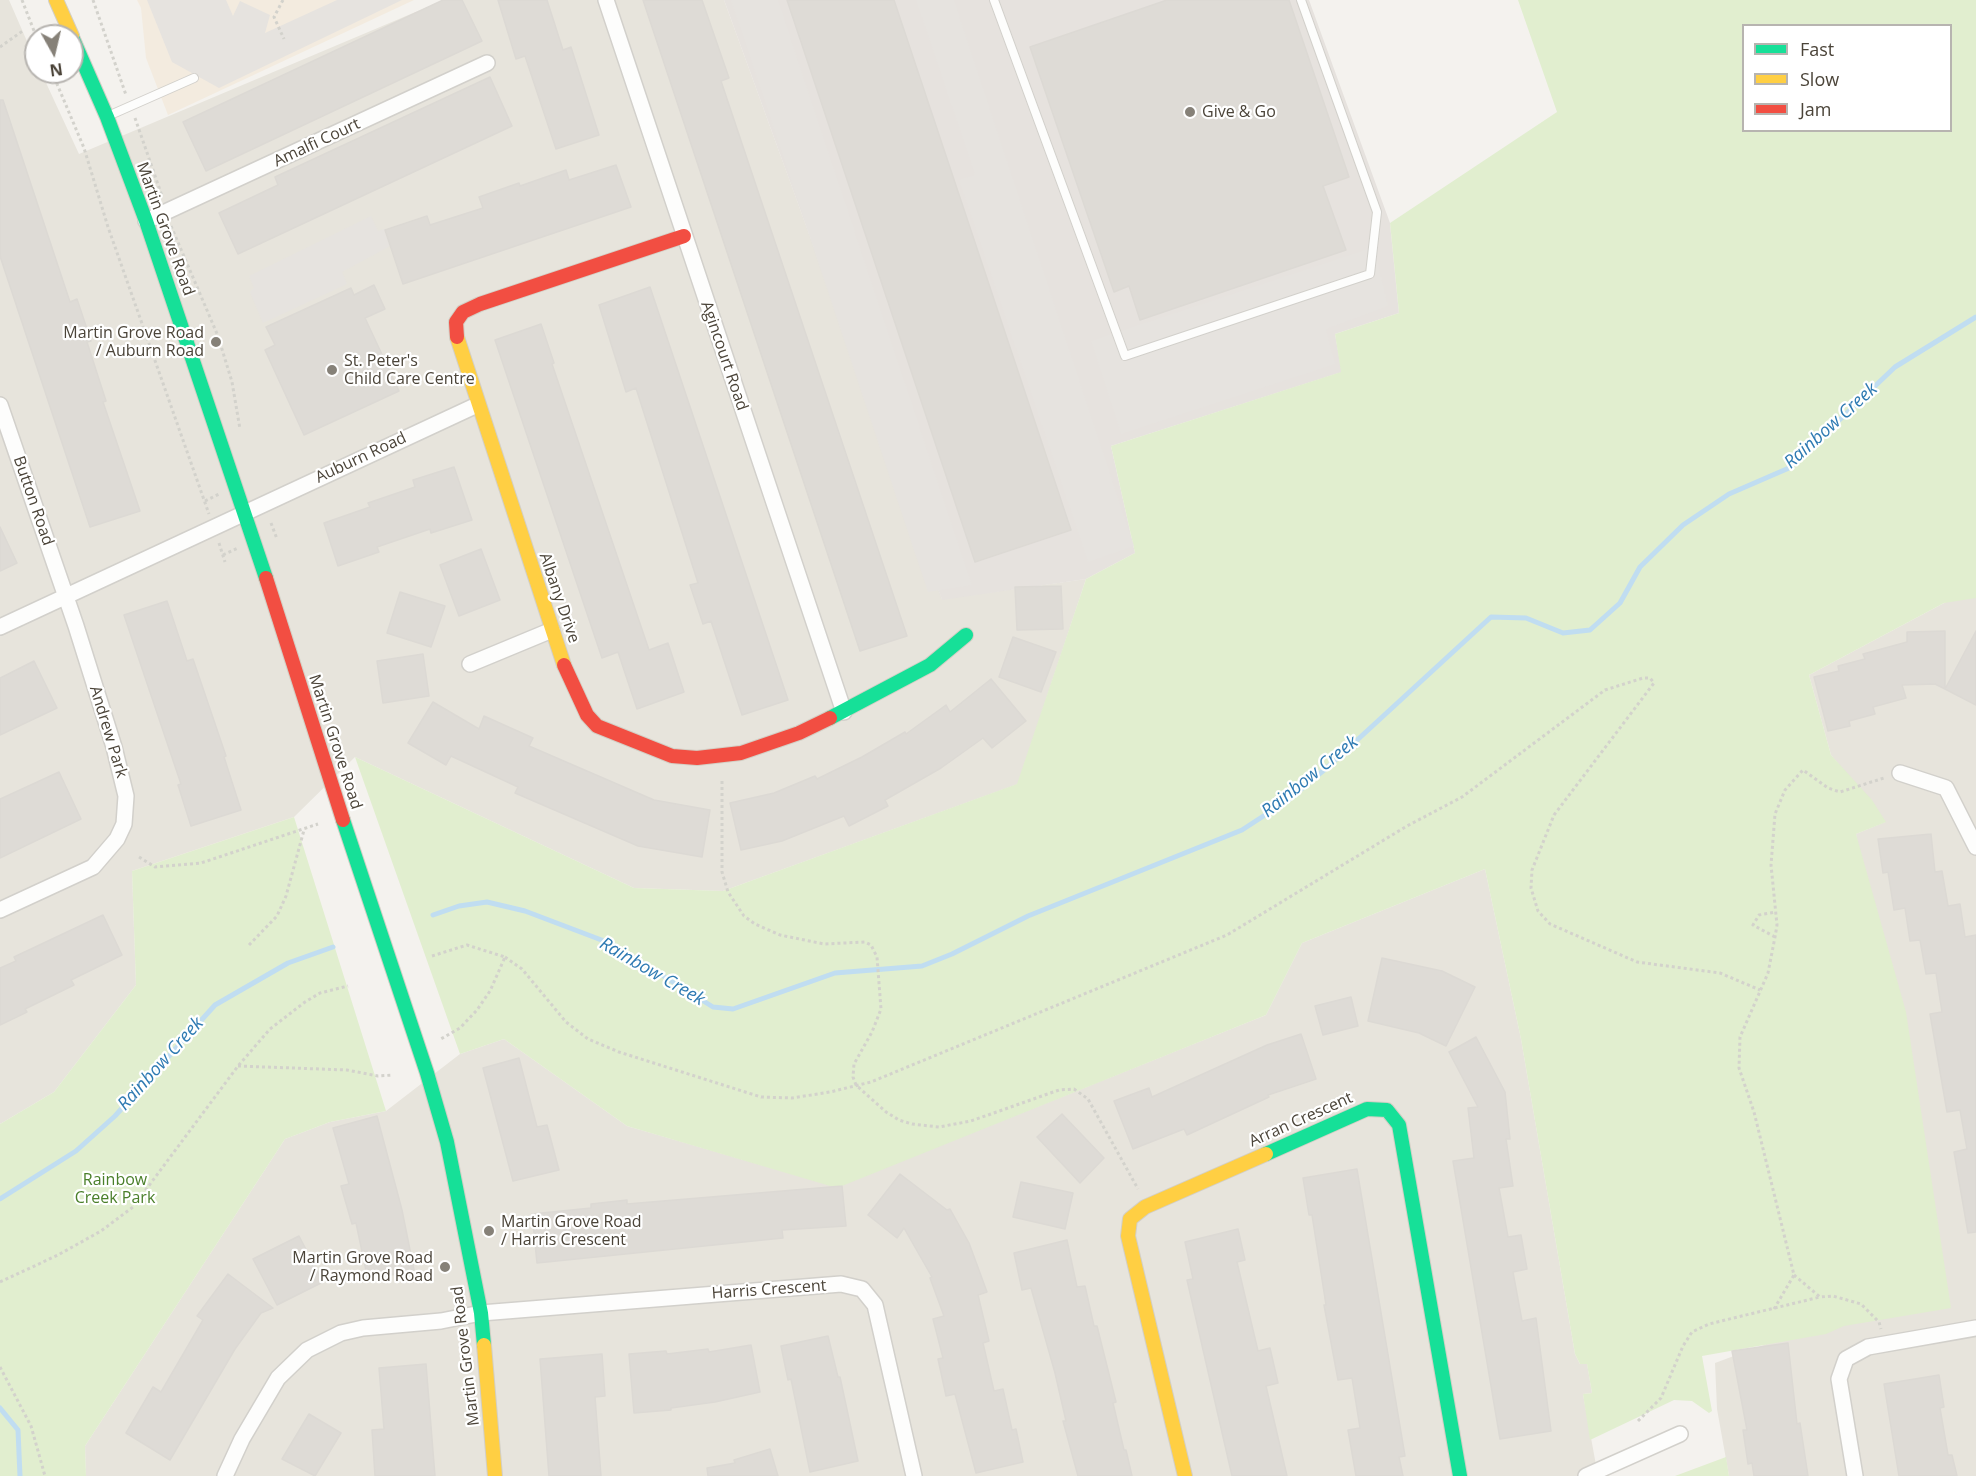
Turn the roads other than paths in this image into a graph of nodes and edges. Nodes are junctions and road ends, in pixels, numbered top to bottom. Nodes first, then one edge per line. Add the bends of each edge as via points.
1 (56, 0) edge
2 (606, 0) edge
3 (994, 0) edge
4 (1301, 0) edge
5 (67, 24) edge
6 (487, 63) dead end
7 (84, 64) edge
8 (194, 78) dead end
9 (107, 117) junction
10 (146, 221) junction
11 (684, 236) junction
12 (0, 405) edge
13 (477, 405) junction
14 (245, 512) junction
15 (66, 597) junction
16 (0, 627) edge
17 (552, 630) junction
18 (966, 635) dead end
19 (470, 664) dead end
20 (844, 712) junction
21 (1900, 773) road end
22 (1976, 847) edge
23 (0, 910) edge
24 (481, 1313) junction
25 (1976, 1328) edge
26 (1680, 1434) dead end
27 (225, 1476) edge
28 (495, 1476) edge
29 (914, 1476) edge
30 (1185, 1476) edge
31 (1460, 1476) edge
32 (1586, 1476) edge
33 (1855, 1476) edge

1 - 5 street, Martin Grove Road
2 - 11 street, Agincourt Road
3 - 4 lane via 1125,356 1370,274 1377,212
6 - 10 street, Amalfi Court
7 - 9 street, Martin Grove Road
8 - 9 lane
9 - 10 street, Martin Grove Road
10 - 14 street, Martin Grove Road
11 - 13 street, Albany Drive via 463,312 454,332
11 - 20 street, Agincourt Road
12 - 15 street, Button Road
13 - 14 street, Auburn Road
13 - 17 street, Albany Drive
14 - 15 street
14 - 24 street, Martin Grove Road via 447,1142
15 - 16 street
15 - 23 street, Andrew Park via 124,782 124,824 117,839 93,867
17 - 19 street
17 - 20 street, Albany Drive via 574,692 597,726 672,756 697,759 741,753 799,734
18 - 20 street, Albany Drive via 930,665
21 - 22 street via 1946,788
24 - 27 street, Harris Crescent via 363,1328 321,1341 278,1378 242,1438
24 - 28 street, Martin Grove Road
24 - 29 street, Harris Crescent via 841,1284 862,1290 875,1305
25 - 33 street via 1868,1347 1846,1359 1839,1379
26 - 32 street
30 - 31 street, Arran Crescent via 1128,1236 1130,1219 1145,1207 1367,1109 1387,1110 1399,1125

